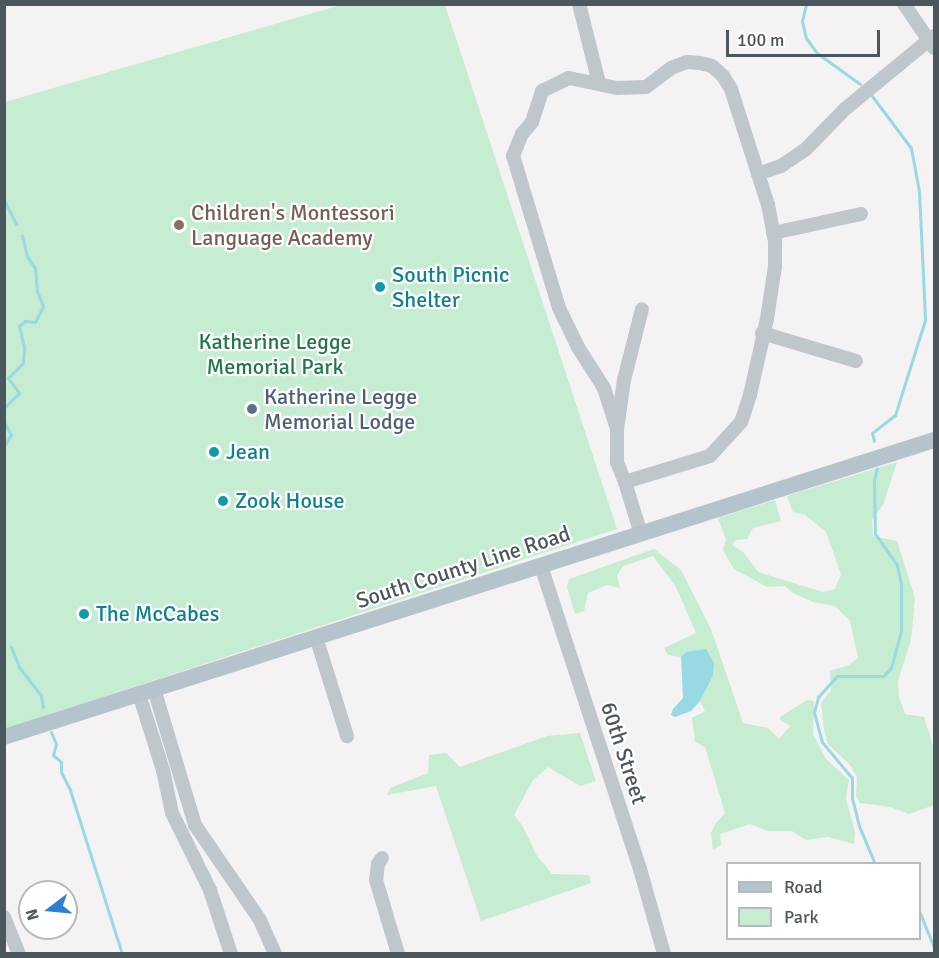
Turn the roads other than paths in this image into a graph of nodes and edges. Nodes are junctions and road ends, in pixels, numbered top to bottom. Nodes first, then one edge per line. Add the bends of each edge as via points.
1 (579, 4) edge
2 (904, 4) edge
3 (932, 41) edge
4 (599, 83) junction
5 (758, 174) junction
6 (861, 214) dead end
7 (773, 232) junction
8 (642, 309) dead end
9 (762, 333) junction
10 (855, 361) dead end
11 (624, 380) junction
12 (604, 388) junction
13 (617, 429) junction
14 (934, 440) edge
15 (625, 483) junction
16 (640, 534) junction
17 (542, 566) junction
18 (316, 638) junction
19 (147, 692) junction
20 (347, 736) dead end
21 (4, 737) edge
22 (382, 858) dead end
23 (4, 917) edge
24 (270, 952) edge
25 (19, 954) edge
26 (231, 954) edge
27 (398, 954) edge
28 (664, 954) edge

1 - 4 street
2 - 3 street
3 - 5 street via 845,109 806,149 781,166
4 - 5 street via 617,88 646,87 671,68 687,62 712,66 730,89
4 - 12 street via 569,78 542,91 532,122 513,156 559,308
5 - 7 street
6 - 7 street
7 - 9 street via 775,266
8 - 11 street
9 - 10 street
9 - 15 street via 750,395 741,422 728,438 710,456
11 - 12 street
11 - 13 street
12 - 13 street
13 - 15 street via 617,462
14 - 16 main road, South County Line Road
15 - 16 street
16 - 17 main road, South County Line Road
17 - 18 main road, South County Line Road
17 - 28 street, 60th Street
18 - 19 main road, South County Line Road
18 - 20 street
19 - 21 main road, South County Line Road
19 - 24 street via 195,825 260,921
19 - 26 street via 172,813 210,890
22 - 27 street via 376,880
23 - 25 street

